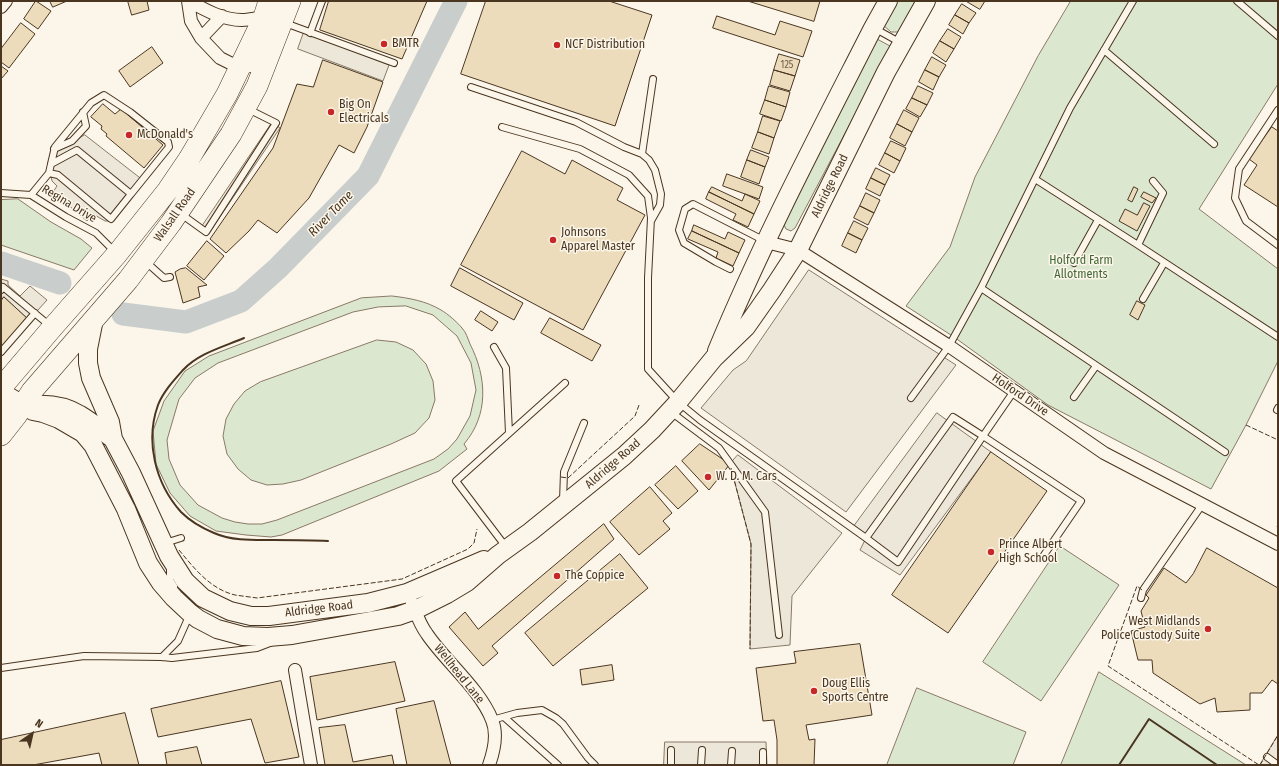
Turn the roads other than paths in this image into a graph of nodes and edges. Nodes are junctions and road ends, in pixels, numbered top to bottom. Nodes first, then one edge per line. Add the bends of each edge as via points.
1 (6, 1) edge
2 (189, 1) edge
3 (285, 1) edge
4 (290, 1) edge
5 (322, 1) edge
6 (888, 1) edge
7 (926, 1) edge
8 (1133, 1) edge
9 (1237, 1) edge
10 (1, 7) edge
11 (272, 13) edge
12 (222, 16) junction
13 (873, 28) junction
14 (310, 33) junction
15 (1278, 36) edge
16 (201, 38) junction
17 (902, 43) junction
18 (1104, 50) junction
19 (394, 63) dead end
20 (240, 68) junction
21 (653, 79) dead end
22 (471, 87) dead end
23 (246, 108) junction
24 (1278, 110) edge
25 (83, 112) junction
26 (502, 127) dead end
27 (1214, 144) dead end
28 (54, 148) junction
29 (642, 154) junction
30 (50, 164) junction
31 (49, 173) junction
32 (1035, 179) junction
33 (1153, 180) dead end
34 (1, 193) edge
35 (131, 194) junction
36 (31, 195) junction
37 (178, 212) junction
38 (1098, 220) junction
39 (651, 221) junction
40 (766, 242) junction
41 (1138, 245) junction
42 (1278, 245) edge
43 (798, 250) junction
44 (117, 254) junction
45 (143, 260) junction
46 (1074, 263) dead end
47 (1164, 263) junction
48 (730, 269) dead end
49 (170, 277) dead end
50 (981, 288) junction
51 (1, 290) edge
52 (1143, 299) dead end
53 (35, 313) junction
54 (94, 319) junction
55 (52, 328) junction
56 (1278, 337) edge
57 (949, 346) junction
58 (494, 347) dead end
59 (1, 352) edge
60 (714, 358) junction
61 (1096, 366) junction
62 (565, 383) dead end
63 (1, 388) edge
64 (1014, 391) junction
65 (1, 392) edge
66 (1074, 397) dead end
67 (911, 398) dead end
68 (674, 407) junction
69 (28, 408) junction
70 (1, 412) edge
71 (584, 423) dead end
72 (509, 433) junction
73 (1, 435) edge
74 (983, 436) junction
75 (1, 439) edge
76 (113, 439) junction
77 (1225, 452) dead end
78 (1202, 505) junction
79 (562, 506) junction
80 (181, 538) dead end
81 (866, 538) junction
82 (1278, 544) edge
83 (166, 550) junction
84 (502, 551) junction
85 (1044, 555) dead end
86 (407, 593) junction
87 (1141, 598) dead end
88 (775, 607) dead end
89 (414, 610) junction
90 (190, 613) junction
91 (292, 635) junction
92 (162, 657) junction
93 (1, 668) edge
94 (294, 670) dead end
95 (498, 718) junction
96 (671, 750) dead end
97 (702, 750) dead end
98 (732, 751) dead end
99 (763, 752) dead end
100 (1267, 757) dead end
101 (311, 765) edge
102 (489, 765) edge
103 (558, 765) edge
104 (595, 765) edge
105 (671, 765) edge
106 (701, 765) edge
107 (731, 765) edge
108 (763, 765) edge
109 (1278, 765) edge

1 - 10 street
2 - 12 street
2 - 16 street via 191,20
3 - 20 street via 254,65
4 - 11 highway, Walsall Road
5 - 14 lane
6 - 13 main road, Aldridge Road
7 - 17 main road, Aldridge Road
8 - 18 lane
9 - 15 lane
11 - 12 street via 241,20
11 - 14 lane
11 - 20 highway, Walsall Road
11 - 23 highway, Walsall Road via 257,86
12 - 16 street
13 - 17 lane
13 - 40 main road, Aldridge Road
14 - 19 lane
16 - 20 street via 220,58
17 - 43 main road, Aldridge Road
18 - 27 lane
18 - 32 lane via 1070,108
20 - 44 highway, Walsall Road via 192,154 168,190
21 - 29 lane
22 - 29 lane via 576,122
23 - 37 highway, Walsall Road
23 - 37 lane via 276,123 206,232
24 - 42 lane via 1239,169 1235,198 1246,221
25 - 28 lane
25 - 28 lane via 86,126 72,141
25 - 35 lane via 104,95 168,142 169,147
26 - 39 lane via 580,149 629,175 648,196
28 - 30 lane
29 - 39 lane via 655,170 661,194 660,205
30 - 31 lane
30 - 35 lane via 77,150
31 - 35 lane via 58,175 111,219
31 - 36 lane
32 - 38 lane
32 - 50 lane
33 - 41 lane via 1164,192
34 - 36 lane, Regina Drive
36 - 44 lane, Regina Drive via 96,233
37 - 45 highway, Walsall Road
38 - 41 lane
38 - 46 lane
39 - 68 lane via 648,370
40 - 43 street, Holford Drive
40 - 48 lane via 693,204 685,209 679,230 684,243
40 - 60 main road, Aldridge Road
41 - 47 lane
43 - 57 street, Holford Drive
43 - 60 main road, Aldridge Road via 746,327
44 - 55 highway, Walsall Road
45 - 49 lane via 164,278
45 - 54 highway, Walsall Road
47 - 52 lane
47 - 56 lane
50 - 57 lane
50 - 61 lane
51 - 53 lane via 3,287
53 - 55 lane
53 - 59 lane
54 - 69 highway, Walsall Road via 32,391
54 - 76 main road via 88,363 91,378 110,422
55 - 63 highway, Walsall Road
57 - 64 street, Holford Drive
57 - 67 lane
58 - 72 lane via 506,368
60 - 68 main road, Aldridge Road
61 - 66 lane
61 - 77 lane
62 - 72 lane
64 - 74 lane
64 - 78 street, Holford Drive via 1104,453
65 - 69 main road
68 - 79 main road, Aldridge Road via 624,456
68 - 81 lane via 711,428
68 - 88 lane via 719,448 765,512 779,635
69 - 70 main road
69 - 73 highway, Walsall Road
69 - 75 main road via 11,433
69 - 76 main road via 47,404 66,409 79,414
69 - 90 main road, Aldridge Road via 59,419 83,433 93,446 126,509 148,563 161,583
71 - 79 lane via 564,472
72 - 84 lane via 456,481
74 - 81 lane via 953,417
74 - 81 lane via 898,562
74 - 85 lane via 1081,501
76 - 83 main road, Aldridge Road
78 - 82 street, Holford Drive
78 - 87 lane via 1143,590
79 - 84 main road, Aldridge Road
80 - 83 lane
83 - 86 main road, Aldridge Road via 185,581 203,598 230,611 251,616 368,603
83 - 90 lane via 170,580
84 - 86 main road, Aldridge Road
84 - 89 main road, Aldridge Road via 467,582
86 - 89 street
89 - 91 main road, Aldridge Road via 398,616
89 - 95 street, Wellhead Lane via 426,633
90 - 91 main road, Aldridge Road via 217,629 243,636
90 - 92 lane via 178,641
91 - 92 lane via 257,648
92 - 93 lane via 84,656
94 - 101 street
95 - 102 street, Wellhead Lane via 494,752
95 - 103 lane
95 - 104 lane via 542,710 563,724
96 - 105 lane
97 - 106 lane
98 - 107 lane
99 - 108 lane
100 - 109 lane

